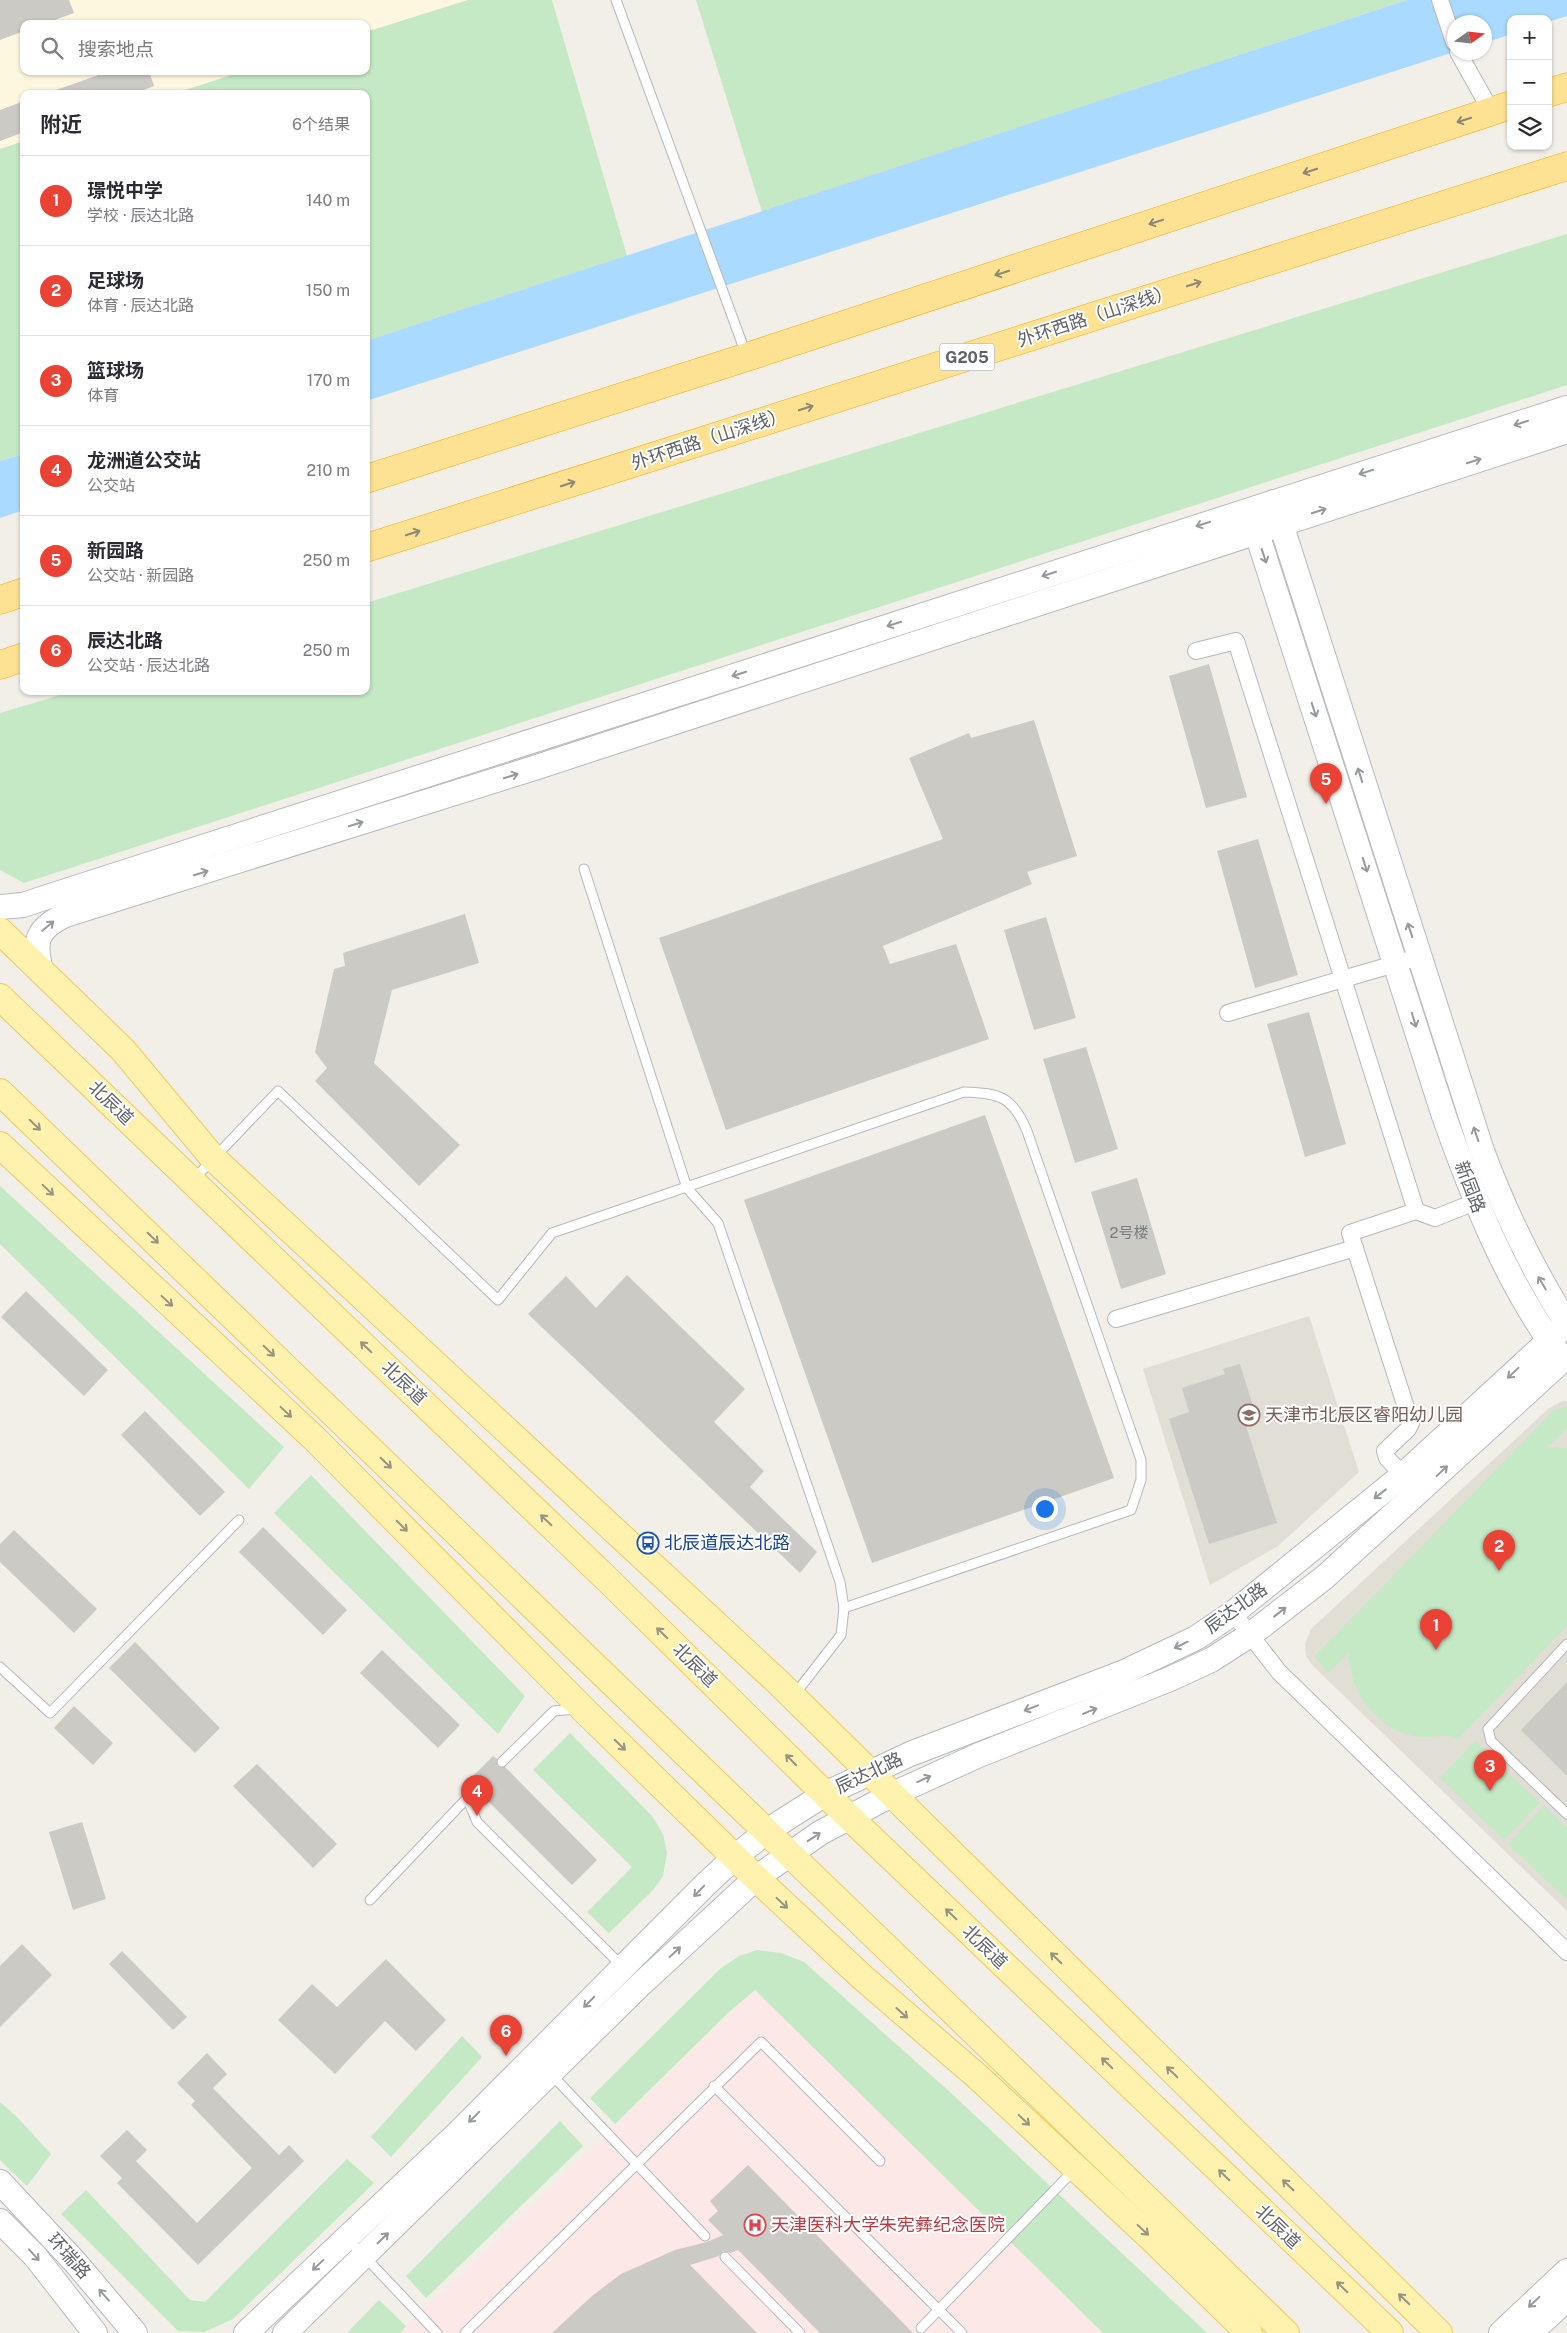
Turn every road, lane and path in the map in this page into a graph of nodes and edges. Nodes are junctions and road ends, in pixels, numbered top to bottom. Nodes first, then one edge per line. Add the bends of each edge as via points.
1 (616, 0) edge
2 (1440, 0) edge
3 (1447, 21) edge
4 (1462, 60) edge
5 (1567, 86) edge
6 (1552, 91) edge
7 (1501, 108) edge
8 (1567, 166) edge
9 (747, 357) junction
10 (1567, 408) edge
11 (1567, 431) edge
12 (370, 477) edge
13 (1250, 509) junction
14 (1277, 513) junction
15 (1256, 532) junction
16 (370, 547) edge
17 (20, 593) edge
18 (0, 600) edge
19 (1196, 651) dead end
20 (20, 658) edge
21 (0, 665) edge
22 (584, 869) dead end
23 (0, 907) edge
24 (0, 930) edge
25 (1408, 960) junction
26 (41, 970) junction
27 (1343, 979) junction
28 (0, 997) edge
29 (1228, 1014) dead end
30 (0, 1092) edge
31 (0, 1145) edge
32 (213, 1158) junction
33 (193, 1180) junction
34 (687, 1188) junction
35 (1475, 1202) junction
36 (1416, 1211) junction
37 (1355, 1248) junction
38 (1116, 1319) dead end
39 (1567, 1324) edge
40 (1548, 1340) junction
41 (1565, 1360) edge
42 (1411, 1484) junction
43 (239, 1520) dead end
44 (844, 1608) junction
45 (1233, 1613) junction
46 (1250, 1635) junction
47 (1567, 1644) edge
48 (0, 1667) edge
49 (792, 1697) junction
50 (585, 1711) junction
51 (502, 1762) dead end
52 (868, 1772) junction
53 (825, 1794) junction
54 (891, 1795) junction
55 (1567, 1814) edge
56 (849, 1816) junction
57 (767, 1831) junction
58 (788, 1854) junction
59 (734, 1857) junction
60 (756, 1878) junction
61 (370, 1900) dead end
62 (1567, 1952) edge
63 (632, 1976) junction
64 (542, 2064) junction
65 (714, 2086) junction
66 (880, 2161) dead end
67 (635, 2165) junction
68 (1076, 2168) junction
69 (0, 2182) edge
70 (0, 2220) edge
71 (705, 2236) dead end
72 (347, 2238) junction
73 (364, 2255) junction
74 (725, 2257) dead end
75 (1567, 2271) edge
76 (1567, 2299) edge
77 (938, 2310) junction
78 (921, 2328) dead end
79 (1391, 2331) edge
80 (95, 2333) edge
81 (135, 2333) edge
82 (246, 2333) edge
83 (285, 2333) edge
84 (437, 2333) edge
85 (465, 2333) edge
86 (800, 2333) edge
87 (962, 2333) edge
88 (1249, 2333) edge
89 (1286, 2333) edge
90 (1439, 2333) edge
91 (1501, 2333) edge
92 (1530, 2333) edge

1 - 9 lane
2 - 3 street
4 - 7 street
5 - 6 highway
7 -> 9 highway
16 -> 8 highway, 外环西路（山深线） / G205
9 - 12 highway
10 -> 14 street
14 -> 11 street
13 - 14 street
13 - 15 street, 新园路
13 -> 23 street via 23,905
14 - 15 street
25 -> 14 street, 新园路
15 -> 25 street, 新园路
26 -> 15 street via 37,939 49,924 66,915 531,769
17 - 18 highway
19 - 27 street via 1236,641
20 - 21 highway
22 - 34 lane
24 - 26 main road
25 - 27 street
25 -> 35 street, 新园路 via 1444,1116
39 -> 25 street, 新园路 via 1520,1243 1498,1195
26 - 32 main road via 123,1050
27 - 29 street
27 - 36 street
28 - 33 main road, 北辰道
30 -> 57 main road
31 -> 50 main road via 315,1439
32 - 33 lane
32 - 34 lane via 278,1091 498,1300 552,1233
32 - 49 main road
53 -> 33 main road, 北辰道
34 - 44 lane via 718,1223 840,1582
34 - 44 lane via 964,1092 986,1093 1005,1099 1019,1112 1027,1131 1141,1460 1141,1480 1132,1510
35 - 36 street via 1435,1218
35 - 40 street, 新园路 via 1508,1271
36 - 37 street via 1350,1233
37 - 38 street
37 - 42 street via 1411,1423 1385,1451 1387,1458
39 - 40 street, 辰达北路
40 - 41 street, 新园路
40 -> 42 street, 辰达北路
42 -> 41 street, 辰达北路
42 -> 45 street, 辰达北路
46 -> 42 street, 辰达北路 via 1325,1577
43 - 48 lane via 50,1713
44 - 49 lane via 841,1635
45 - 46 street
45 -> 52 street, 辰达北路 via 1196,1638 1122,1673
54 -> 46 street, 辰达北路 via 979,1755 1170,1680 1211,1660
46 - 62 street via 1279,1672
47 - 55 lane via 1488,1729 1491,1741
49 - 52 main road
50 - 51 lane via 568,1708 554,1711
50 -> 59 main road
52 - 53 street, 辰达北路
52 - 54 main road
53 - 56 main road, 北辰道
53 - 57 street, 辰达北路
54 - 56 street, 辰达北路
90 -> 54 main road
58 -> 56 street, 辰达北路
79 -> 56 main road, 北辰道
57 - 58 main road
57 - 59 street, 辰达北路
58 - 60 street, 辰达北路
58 - 89 main road
59 - 60 main road
59 -> 63 street, 辰达北路
63 -> 60 street, 辰达北路
60 -> 68 main road
61 - 63 lane via 474,1791 470,1805 477,1822
63 - 64 street, 辰达北路
64 - 67 lane
64 -> 72 street, 辰达北路
73 -> 64 street, 辰达北路
65 - 66 lane via 761,2042
65 - 67 lane
65 - 77 lane
67 - 71 lane
67 - 85 lane
68 - 77 lane
68 -> 88 main road
81 -> 69 street, 环瑞路 via 75,2262
70 -> 80 street, 环瑞路 via 35,2256
72 - 73 lane
72 -> 82 street, 辰达北路
73 - 83 street, 辰达北路
73 - 84 lane
74 - 86 lane
75 -> 91 street
76 - 92 street
77 - 78 lane
77 - 87 lane

